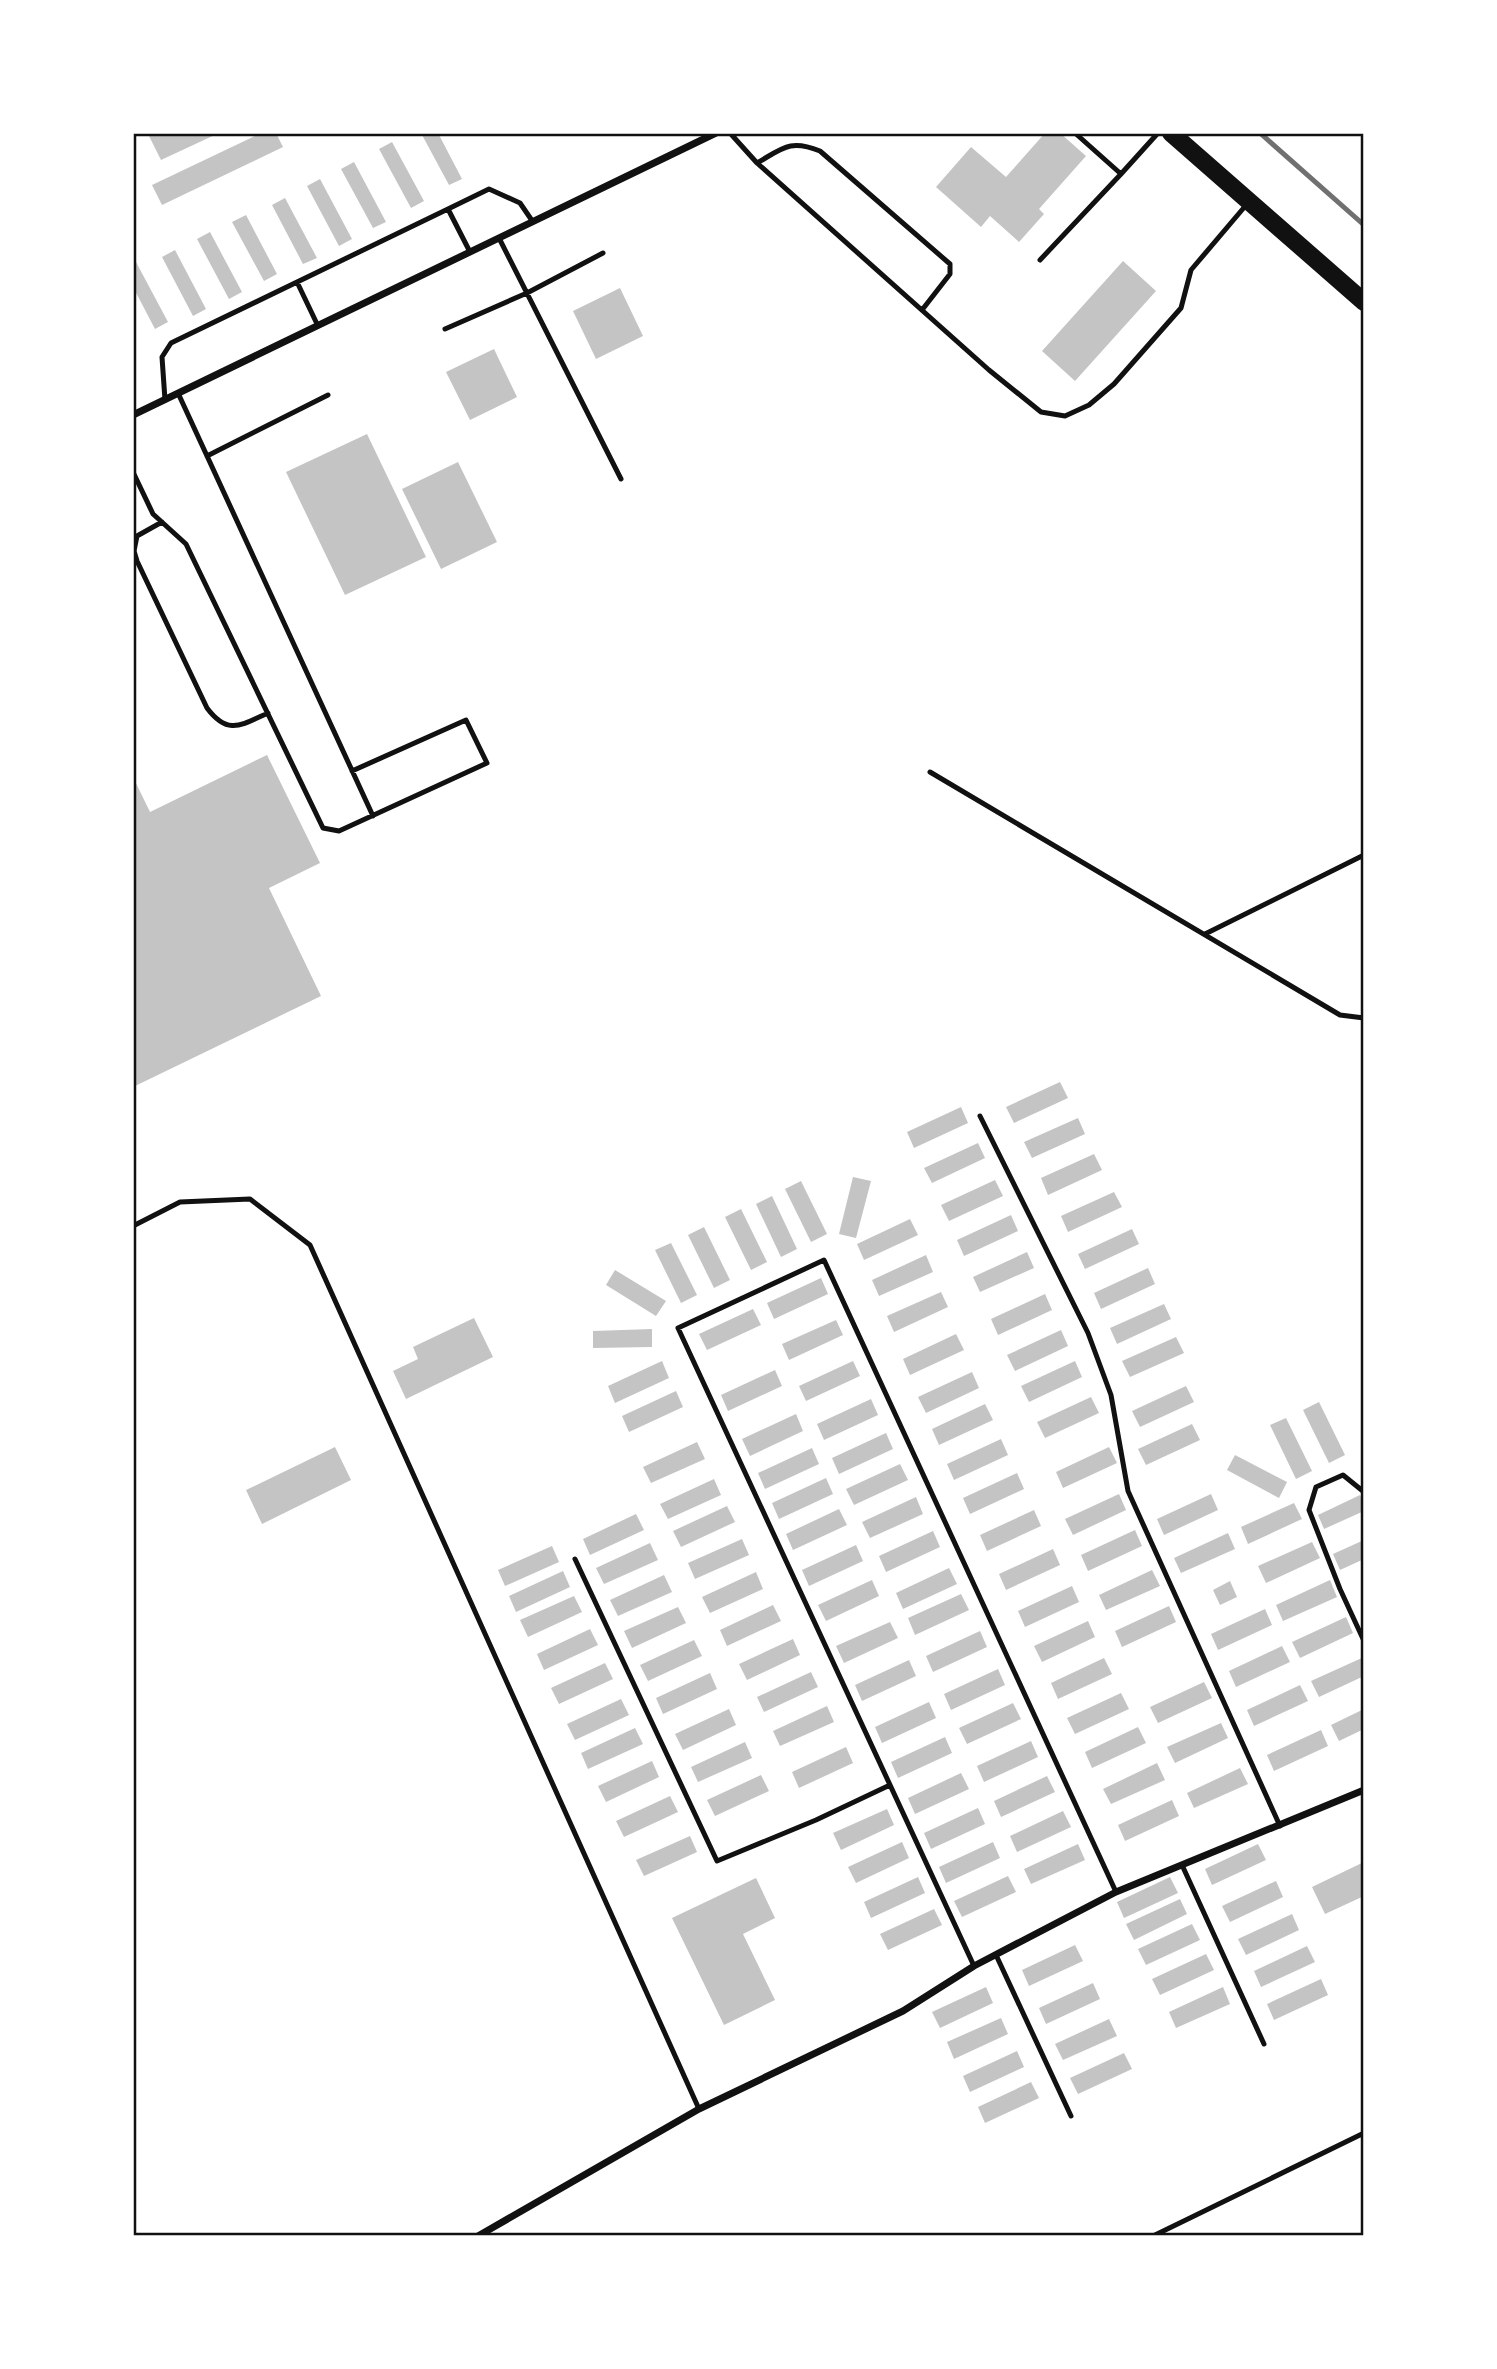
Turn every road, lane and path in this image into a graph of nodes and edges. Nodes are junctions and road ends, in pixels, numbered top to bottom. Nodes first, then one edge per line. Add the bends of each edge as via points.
1 (716, 133) edge
2 (730, 133) edge
3 (1075, 133) edge
4 (1158, 133) edge
5 (1171, 133) edge
6 (757, 163) junction
7 (1121, 174) junction
8 (1249, 202) junction
9 (448, 209) junction
10 (533, 222) junction
11 (499, 238) junction
12 (470, 252) junction
13 (603, 253) dead end
14 (1040, 260) dead end
15 (297, 282) junction
16 (527, 293) junction
17 (1364, 302) edge
18 (922, 310) junction
19 (318, 326) junction
20 (445, 329) dead end
21 (178, 393) junction
22 (328, 396) dead end
23 (165, 400) junction
24 (133, 415) edge
25 (207, 456) junction
26 (133, 472) edge
27 (621, 479) dead end
28 (162, 522) junction
29 (268, 713) junction
30 (352, 771) junction
31 (930, 772) dead end
32 (373, 816) junction
33 (1364, 855) edge
34 (1205, 934) junction
35 (1364, 1018) edge
36 (980, 1116) dead end
37 (133, 1226) edge
38 (1364, 1492) edge
39 (575, 1559) dead end
40 (1364, 1641) edge
41 (890, 1786) junction
42 (1364, 1790) edge
43 (1280, 1826) junction
44 (1182, 1865) junction
45 (1116, 1892) junction
46 (996, 1955) junction
47 (974, 1966) junction
48 (1264, 2044) dead end
49 (699, 2109) junction
50 (1071, 2116) dead end
51 (1364, 2133) edge
52 (478, 2236) edge
53 (1153, 2236) edge

1 - 10 street
2 - 6 lane
3 - 7 lane
4 - 7 lane
5 - 8 main road
6 - 18 lane
6 - 18 lane via 783,148 803,144 821,151 950,264 950,274
7 - 14 lane
8 - 17 main road
8 - 18 lane via 1191,270 1181,308 1114,384 1065,416 1041,412
9 - 10 lane via 489,189 520,203
9 - 12 lane
9 - 15 lane
10 - 11 street
11 - 12 street
11 - 16 lane
12 - 19 street
13 - 16 lane
15 - 19 lane
15 - 23 lane via 171,343 162,357
16 - 20 lane
16 - 27 lane
19 - 21 street
21 - 23 street
21 - 25 lane
22 - 25 lane
23 - 24 street
25 - 30 lane
26 - 28 lane via 153,514
28 - 29 lane via 186,544
28 - 29 lane via 138,536 136,561 208,708 227,726
29 - 32 lane via 323,828 339,831
30 - 32 lane
30 - 32 lane via 466,720 487,764
31 - 34 lane
33 - 34 lane
34 - 35 lane via 1340,1015
36 - 43 lane via 1088,1333 1111,1395 1128,1491
37 - 49 lane via 180,1202 250,1199 310,1245
38 - 40 lane via 1343,1475 1316,1487 1309,1510
39 - 41 lane via 717,1861
41 - 45 lane via 678,1328 824,1260
41 - 47 lane
42 - 43 street
43 - 44 street
44 - 45 street
44 - 48 lane
45 - 46 street
46 - 47 street
46 - 50 lane
47 - 49 street via 903,2011
49 - 52 street
51 - 53 lane

